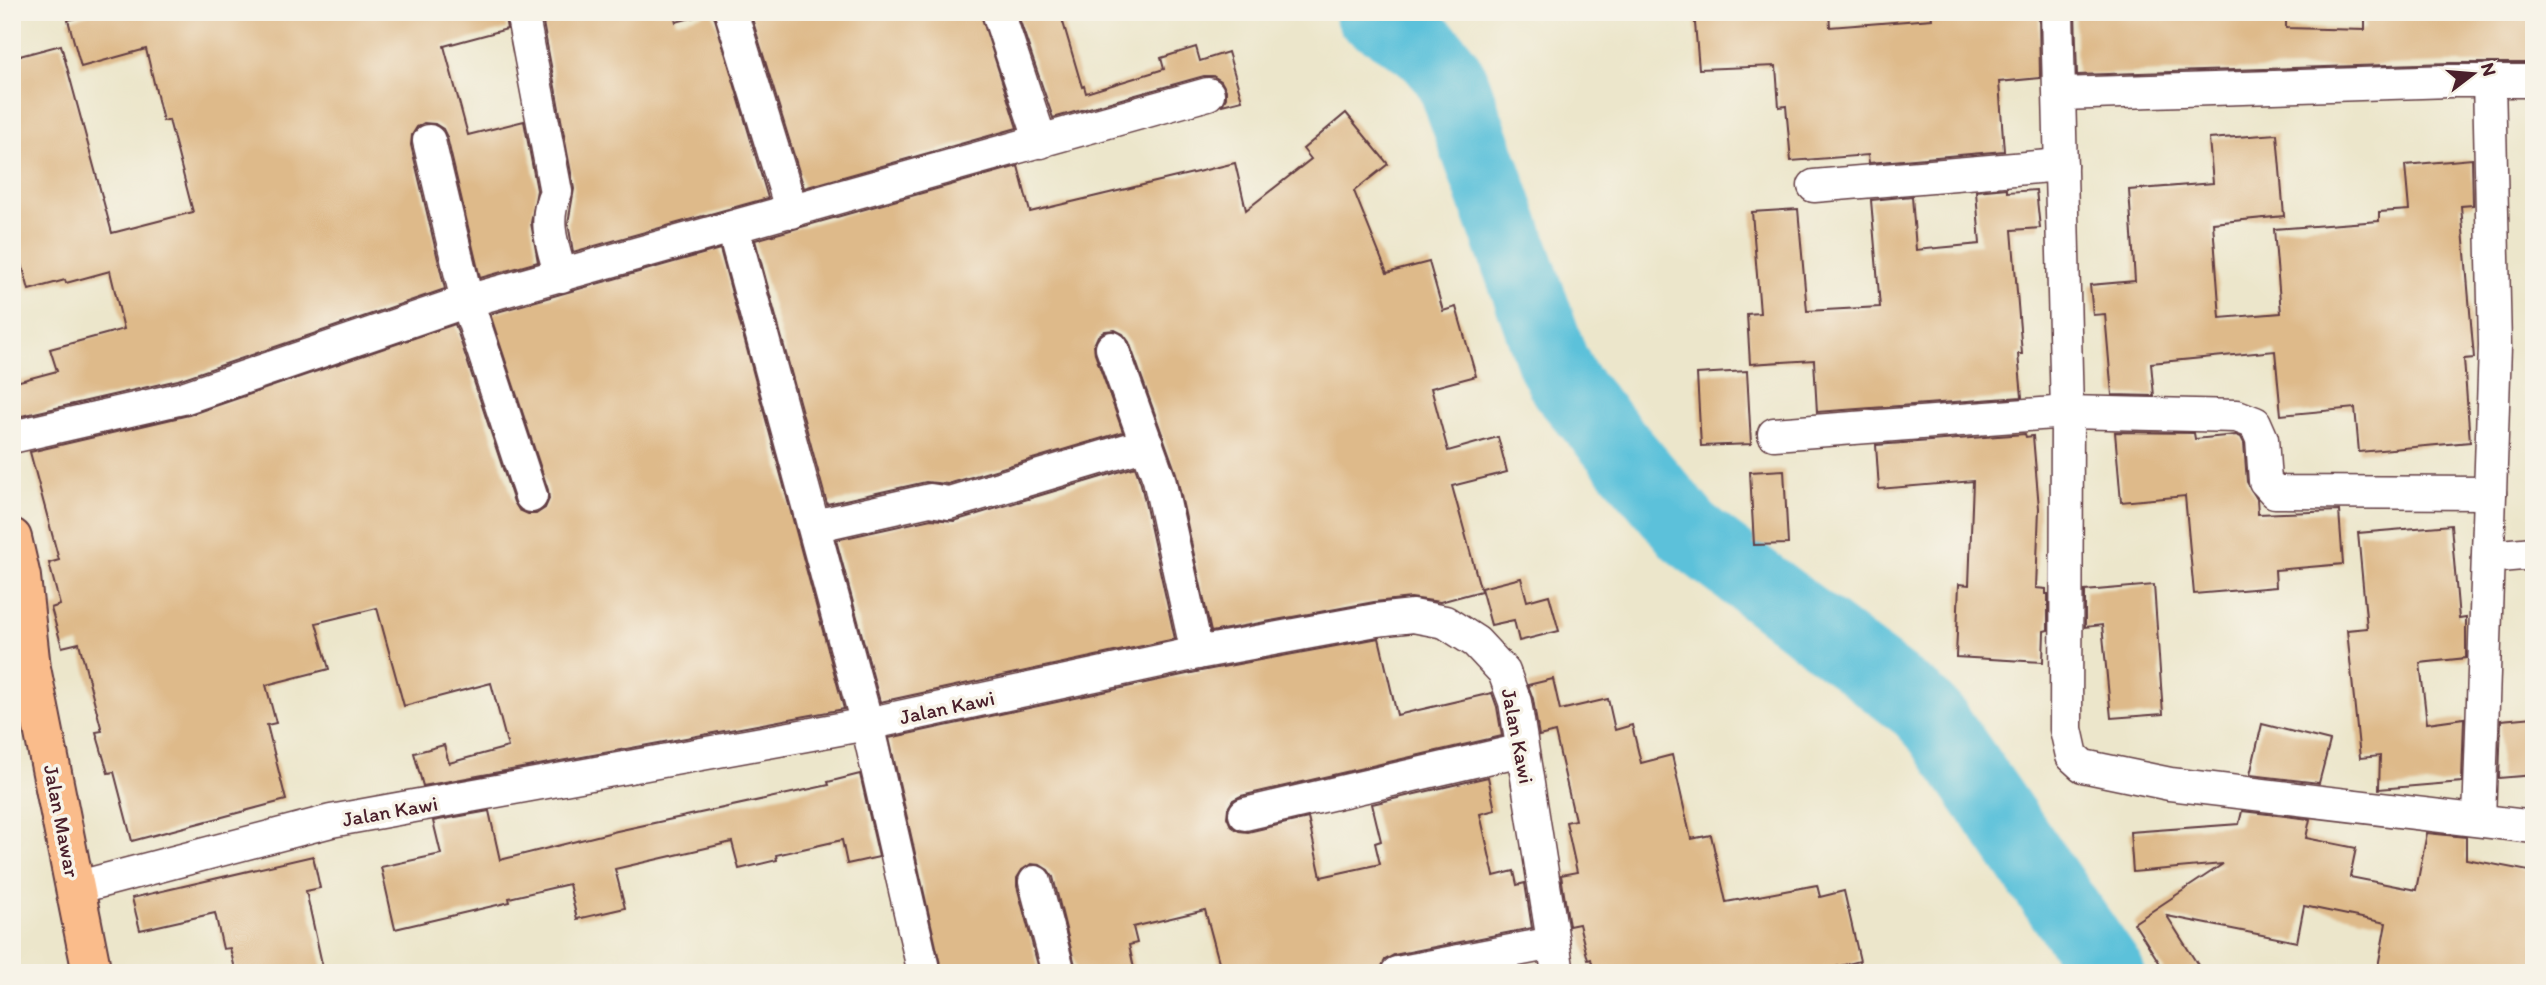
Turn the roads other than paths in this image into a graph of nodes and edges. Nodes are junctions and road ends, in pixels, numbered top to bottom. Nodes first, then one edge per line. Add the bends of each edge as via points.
1 (522, 12) edge
2 (731, 12) edge
3 (998, 12) edge
4 (2057, 12) edge
5 (2489, 80) junction
6 (2534, 81) edge
7 (1208, 94) dead end
8 (2061, 94) junction
9 (429, 141) dead end
10 (1041, 142) junction
11 (2061, 165) junction
12 (1814, 186) dead end
13 (792, 212) junction
14 (733, 229) junction
15 (561, 276) junction
16 (467, 301) junction
17 (1112, 348) dead end
18 (2067, 412) junction
19 (1774, 434) dead end
20 (12, 437) edge
21 (1147, 444) junction
22 (2490, 493) junction
23 (531, 496) dead end
24 (814, 526) junction
25 (12, 538) edge
26 (2534, 553) edge
27 (2488, 557) junction
28 (12, 627) edge
29 (1197, 653) junction
30 (31, 668) junction
31 (867, 724) junction
32 (1522, 750) junction
33 (1245, 814) dead end
34 (2479, 820) junction
35 (2534, 827) edge
36 (1035, 883) dead end
37 (75, 888) junction
38 (1556, 958) edge
39 (92, 973) edge
40 (924, 973) edge
41 (1059, 973) edge
42 (1397, 973) edge

1 - 15 street via 556,192 550,205 549,230
2 - 13 street
3 - 10 street
4 - 8 street
5 - 6 street
5 - 8 street
5 - 22 street via 2495,346
7 - 10 street
8 - 11 street
9 - 16 street
10 - 13 street
11 - 12 street
11 - 18 street
13 - 14 street
14 - 15 street
14 - 24 street
15 - 16 street
16 - 20 street via 183,398
16 - 23 street
17 - 21 street
18 - 19 street
18 - 22 street via 2246,419 2255,423 2262,439 2265,481 2275,492
18 - 34 street via 2066,729 2073,756 2083,766 2170,784
21 - 24 street via 949,503 930,500
21 - 29 street via 1159,479
22 - 27 street
24 - 31 street
25 - 30 main road, Jalan Mawar
26 - 27 street
27 - 34 street
28 - 30 main road, Jalan Mawar
29 - 31 street, Jalan Kawi
29 - 32 street, Jalan Kawi via 1376,620 1413,616 1445,622 1476,642 1504,672 1515,702
30 - 37 main road, Jalan Mawar
31 - 37 street, Jalan Kawi via 331,821
31 - 40 street
32 - 33 street
32 - 38 street, Jalan Kawi
34 - 35 street
36 - 41 street
37 - 39 main road, Jalan Mawar
38 - 42 street

